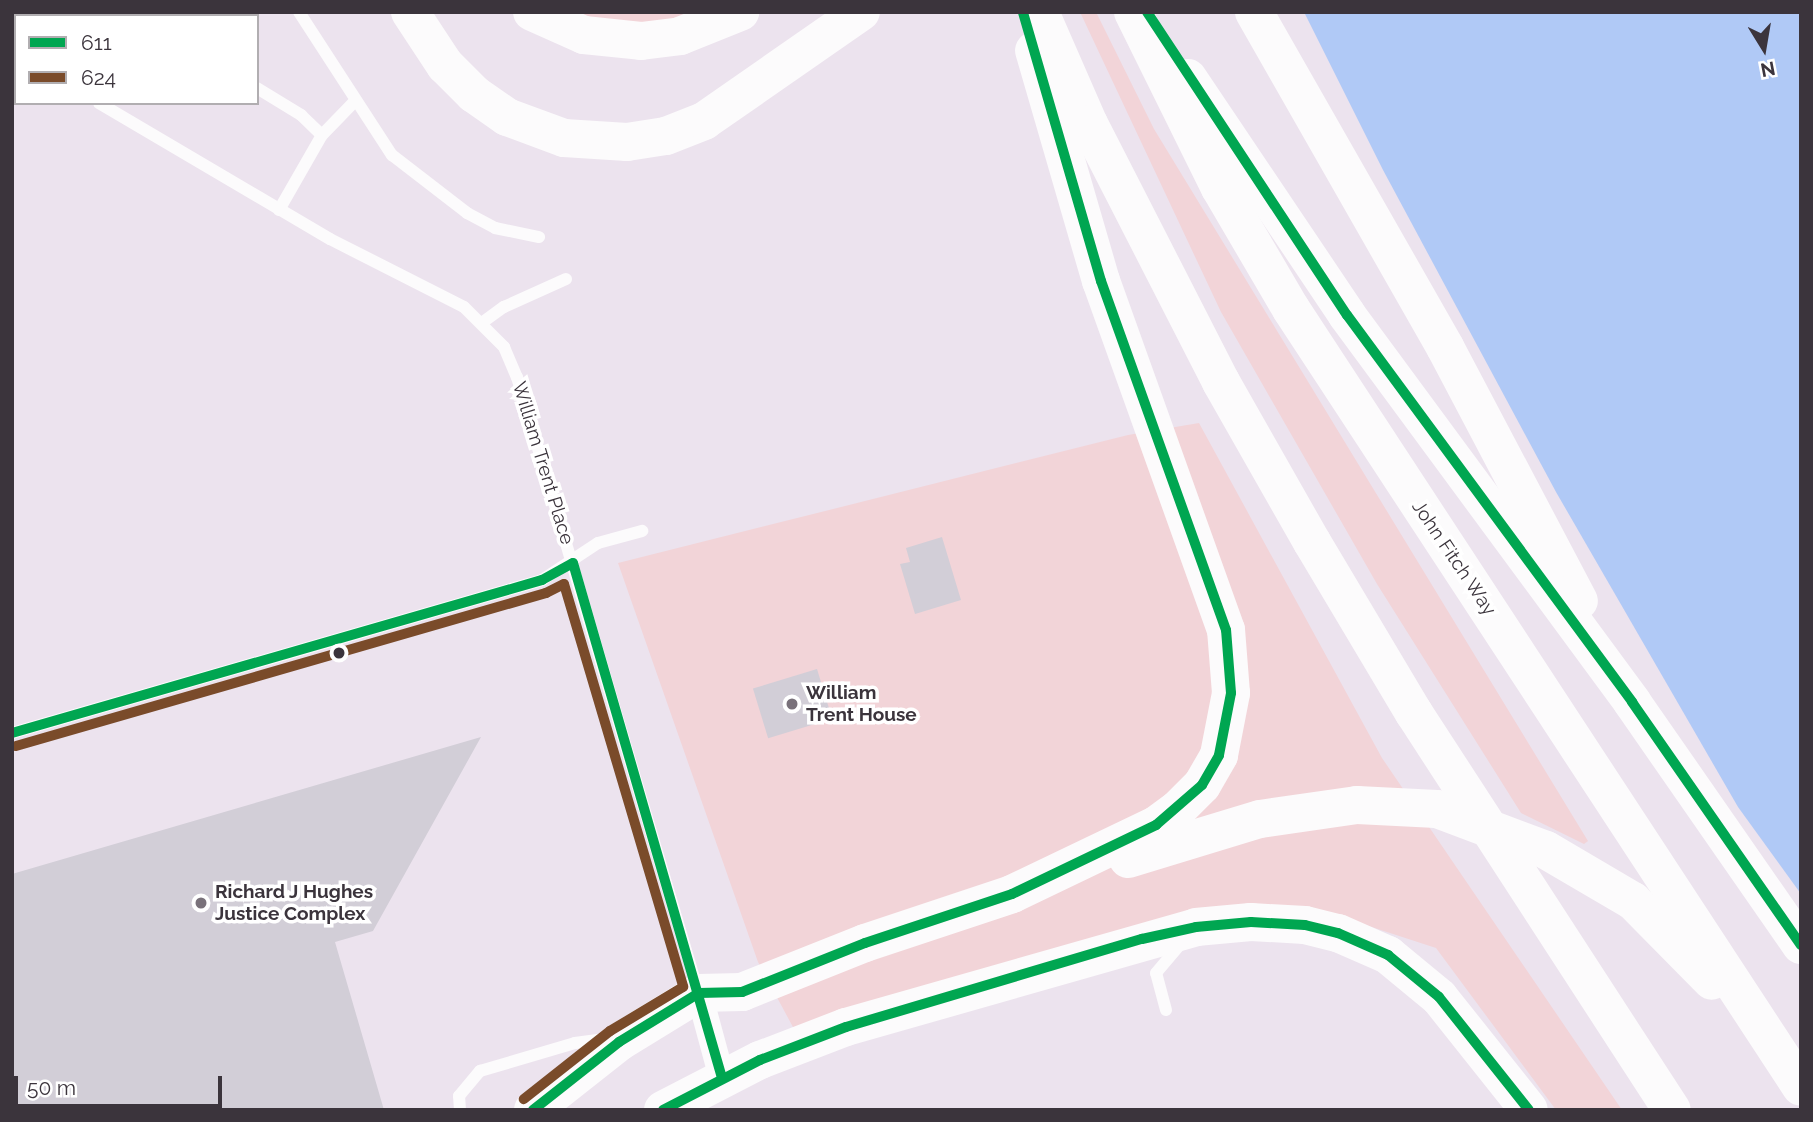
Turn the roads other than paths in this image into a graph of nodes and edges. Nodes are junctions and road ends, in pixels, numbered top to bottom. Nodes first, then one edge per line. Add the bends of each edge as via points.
1 (299, 12) edge
2 (410, 12) edge
3 (532, 12) edge
4 (740, 12) edge
5 (860, 12) edge
6 (1023, 12) edge
7 (1040, 12) edge
8 (1133, 12) edge
9 (1147, 12) edge
10 (1262, 24) edge
11 (259, 89) edge
12 (354, 102) junction
13 (102, 105) edge
14 (322, 135) junction
15 (279, 210) junction
16 (539, 237) dead end
17 (566, 279) dead end
18 (483, 322) junction
19 (642, 530) dead end
20 (573, 563) junction
21 (1632, 702) junction
22 (12, 733) edge
23 (1012, 894) junction
24 (1196, 927) junction
25 (1801, 945) edge
26 (699, 993) junction
27 (1166, 1010) dead end
28 (629, 1036) junction
29 (1772, 1042) junction
30 (722, 1078) junction
31 (1801, 1087) edge
32 (460, 1110) edge
33 (533, 1110) edge
34 (663, 1110) edge
35 (1529, 1110) edge
36 (1672, 1110) edge

1 - 12 lane
2 - 5 main road via 445,65 474,94 507,117 564,138 627,142 666,136 704,121
3 - 4 main road via 584,35 641,41 680,36
6 - 23 main road via 1101,281 1226,630 1231,693 1219,755 1202,785 1177,810 1156,825
7 - 36 main road via 1089,124 1222,382 1414,713
8 - 29 main road, John Fitch Way via 1220,188 1291,309
9 - 21 main road via 1347,315
10 - 21 main road via 1445,347
11 - 14 lane via 301,115
12 - 14 lane
12 - 16 lane via 392,155 467,214 495,228
13 - 15 lane, William Trent Place
14 - 15 lane
15 - 18 lane, William Trent Place via 464,307
17 - 18 lane via 504,307
18 - 20 lane, William Trent Place via 504,347 517,377
19 - 20 lane via 598,543
20 - 22 lane via 542,580
20 - 26 lane, William Trent Place
21 - 25 main road
23 - 26 main road via 854,947 742,992
23 - 29 main road via 1260,819 1357,805 1437,809 1546,850 1633,901
24 - 27 lane via 1156,973
24 - 30 main road via 846,1027
24 - 35 main road via 1251,922 1305,925 1338,933 1388,956 1439,997
26 - 28 main road
26 - 30 street, William Trent Place
28 - 32 lane via 575,1042 481,1071 460,1096
28 - 33 main road
29 - 31 main road, John Fitch Way
30 - 34 main road

